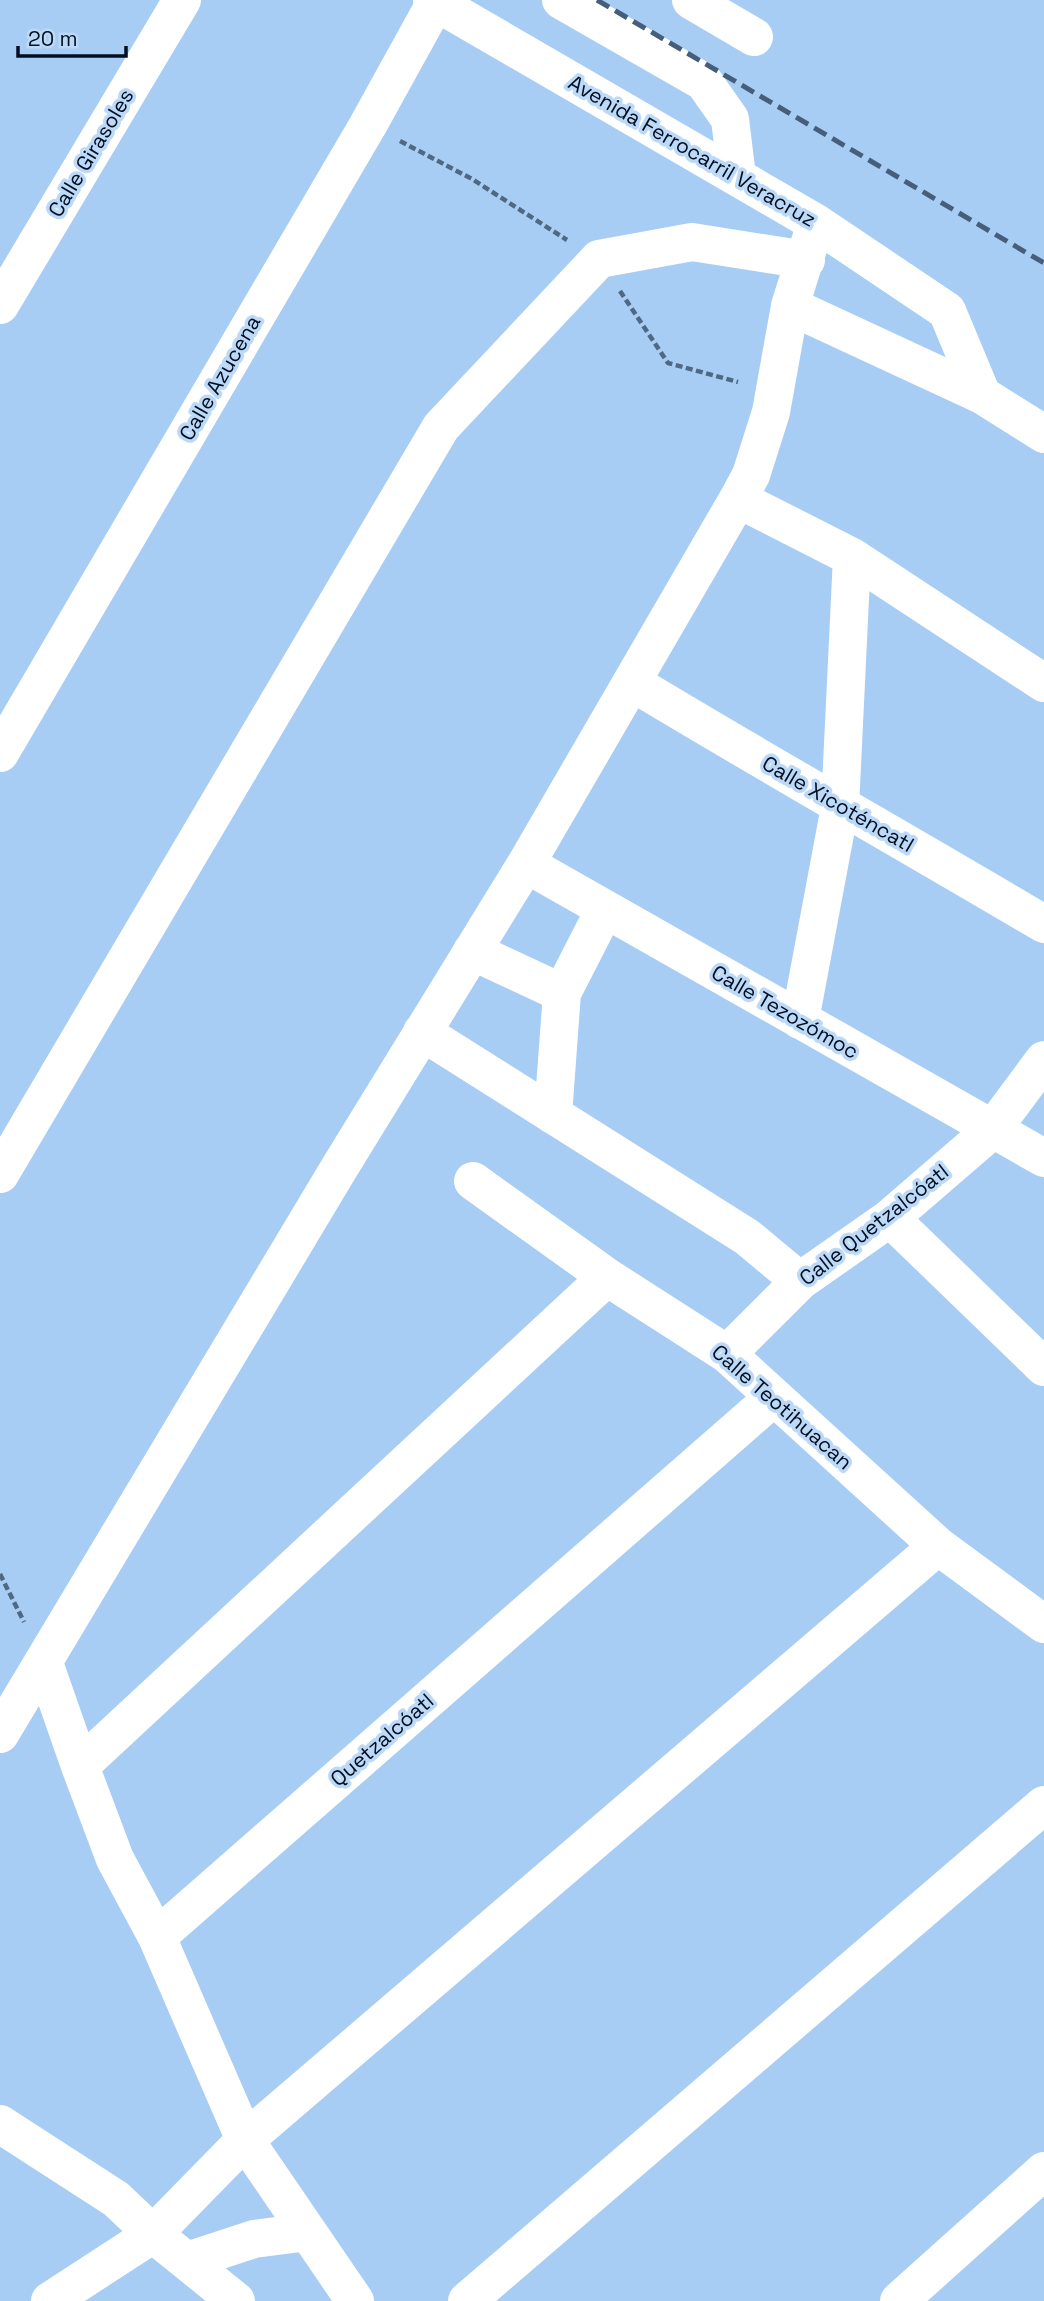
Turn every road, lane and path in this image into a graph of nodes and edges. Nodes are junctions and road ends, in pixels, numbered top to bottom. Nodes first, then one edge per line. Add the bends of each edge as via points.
1 (182, 0) edge
2 (561, 0) edge
3 (691, 0) edge
4 (435, 1) edge
5 (754, 37) dead end
6 (737, 177) junction
7 (816, 223) junction
8 (806, 260) junction
9 (0, 305) edge
10 (790, 306) junction
11 (982, 395) junction
12 (1044, 434) edge
13 (738, 499) junction
14 (852, 557) junction
15 (633, 683) junction
16 (1044, 683) edge
17 (0, 753) edge
18 (840, 807) junction
19 (526, 864) junction
20 (605, 909) junction
21 (1044, 924) edge
22 (472, 951) junction
23 (562, 993) junction
24 (800, 1020) junction
25 (422, 1032) junction
26 (1044, 1060) edge
27 (553, 1115) junction
28 (992, 1129) junction
29 (1044, 1158) edge
30 (0, 1174) edge
31 (473, 1181) dead end
32 (890, 1217) junction
33 (607, 1277) junction
34 (800, 1282) junction
35 (727, 1354) junction
36 (1044, 1367) edge
37 (774, 1397) junction
38 (938, 1546) junction
39 (1044, 1624) edge
40 (44, 1664) junction
41 (0, 1734) edge
42 (80, 1766) junction
43 (1044, 1805) edge
44 (157, 1937) junction
45 (1, 2126) edge
46 (246, 2140) junction
47 (1044, 2171) edge
48 (308, 2232) junction
49 (153, 2234) junction
50 (187, 2261) junction
51 (50, 2301) edge
52 (236, 2301) edge
53 (355, 2301) edge
54 (467, 2301) edge
55 (899, 2301) edge

1 - 9 street, Calle Girasoles
2 - 6 street via 704,82 730,119
3 - 5 street
4 - 6 street, Avenida Ferrocarril Veracruz
4 - 17 street, Calle Azucena via 369,125
6 - 7 street, Avenida Ferrocarril Veracruz
7 - 8 street
7 - 11 street, Avenida Ferrocarril Veracruz via 947,311
8 - 10 street
8 - 30 street via 692,242 598,259 442,428
10 - 11 street
10 - 13 street via 771,412 751,475
11 - 12 street
13 - 14 street
13 - 15 street
14 - 16 street
14 - 18 street
15 - 18 street, Calle Xicoténcatl
15 - 19 street
18 - 21 street, Calle Xicoténcatl
18 - 24 street
19 - 20 street, Calle Tezozómoc
19 - 22 street
20 - 23 street
20 - 24 street, Calle Tezozómoc
22 - 23 street
22 - 25 street
23 - 27 street
24 - 28 street, Calle Tezozómoc
25 - 27 street
25 - 40 street
26 - 28 street, Calle Quetzalcóatl
27 - 34 street via 747,1237
28 - 29 street, Calle Tezozómoc
28 - 32 street, Calle Quetzalcóatl
31 - 33 street, Calle Teotihuacan
32 - 34 street, Calle Quetzalcóatl
32 - 36 street
33 - 35 street, Calle Teotihuacan
33 - 42 street
34 - 35 street, Calle Quetzalcóatl
35 - 37 street, Calle Teotihuacan
37 - 38 street, Calle Teotihuacan
37 - 44 street, Quetzalcóatl
38 - 39 street, Calle Teotihuacan
38 - 46 street
40 - 41 street
40 - 42 street
42 - 44 street via 115,1859
43 - 54 street
44 - 46 street
45 - 49 street via 116,2199
46 - 48 street
46 - 49 street
47 - 55 street
48 - 50 street via 254,2239
48 - 53 street
49 - 50 street
49 - 51 street
50 - 52 street

